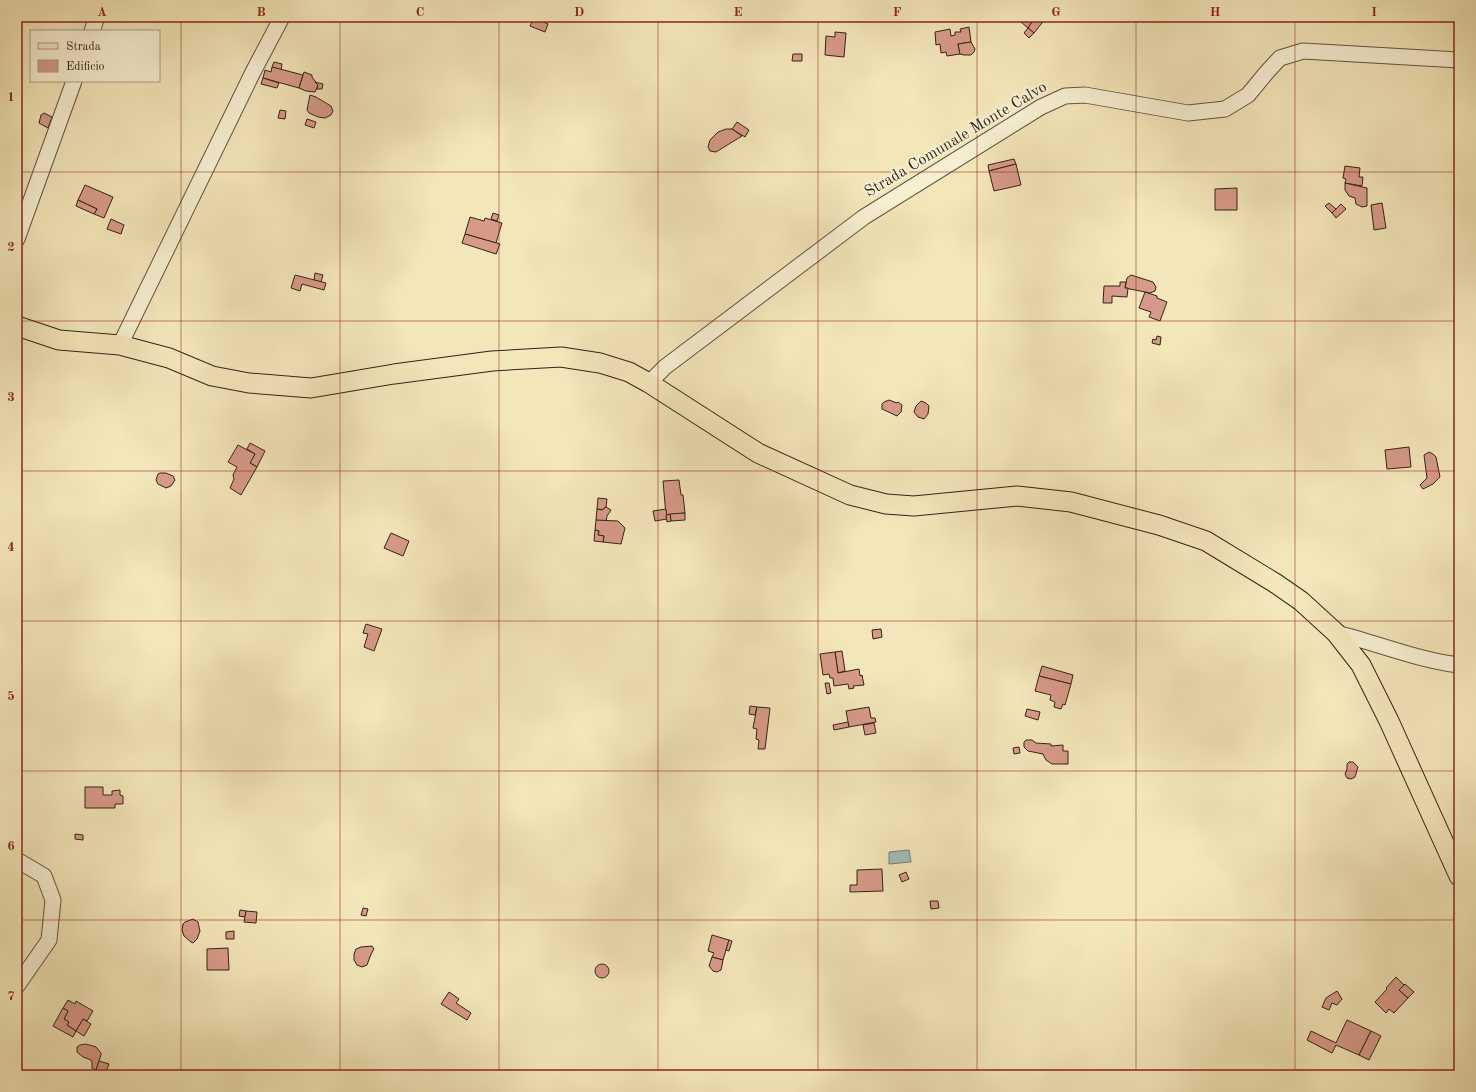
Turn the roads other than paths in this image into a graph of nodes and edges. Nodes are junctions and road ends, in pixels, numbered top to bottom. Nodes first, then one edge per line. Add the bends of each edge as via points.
1 (97, 17) edge
2 (282, 17) edge
3 (92, 30) edge
4 (1459, 60) edge
5 (74, 82) edge
6 (17, 239) edge
7 (17, 326) edge
8 (120, 345) junction
9 (649, 383) junction
10 (1336, 633) junction
11 (1459, 665) edge
12 (17, 860) edge
13 (1459, 876) edge
14 (17, 986) edge

1 - 3 street
2 - 8 street
4 - 9 street, Strada Comunale Monte Calvo via 1303,51 1280,58 1248,95 1225,109 1188,113 1085,95 1065,96 1041,107 864,217 666,367
5 - 6 street
7 - 8 main road via 59,340
8 - 9 main road via 169,358 212,376 249,384 311,388 484,362 561,357 600,363 630,372
9 - 10 main road via 758,453 850,495 886,504 914,506 1017,496 1071,502 1159,525 1206,541 1276,583 1301,601
10 - 11 street via 1414,656
10 - 13 main road via 1362,665
12 - 14 street via 44,876 53,900 49,940

